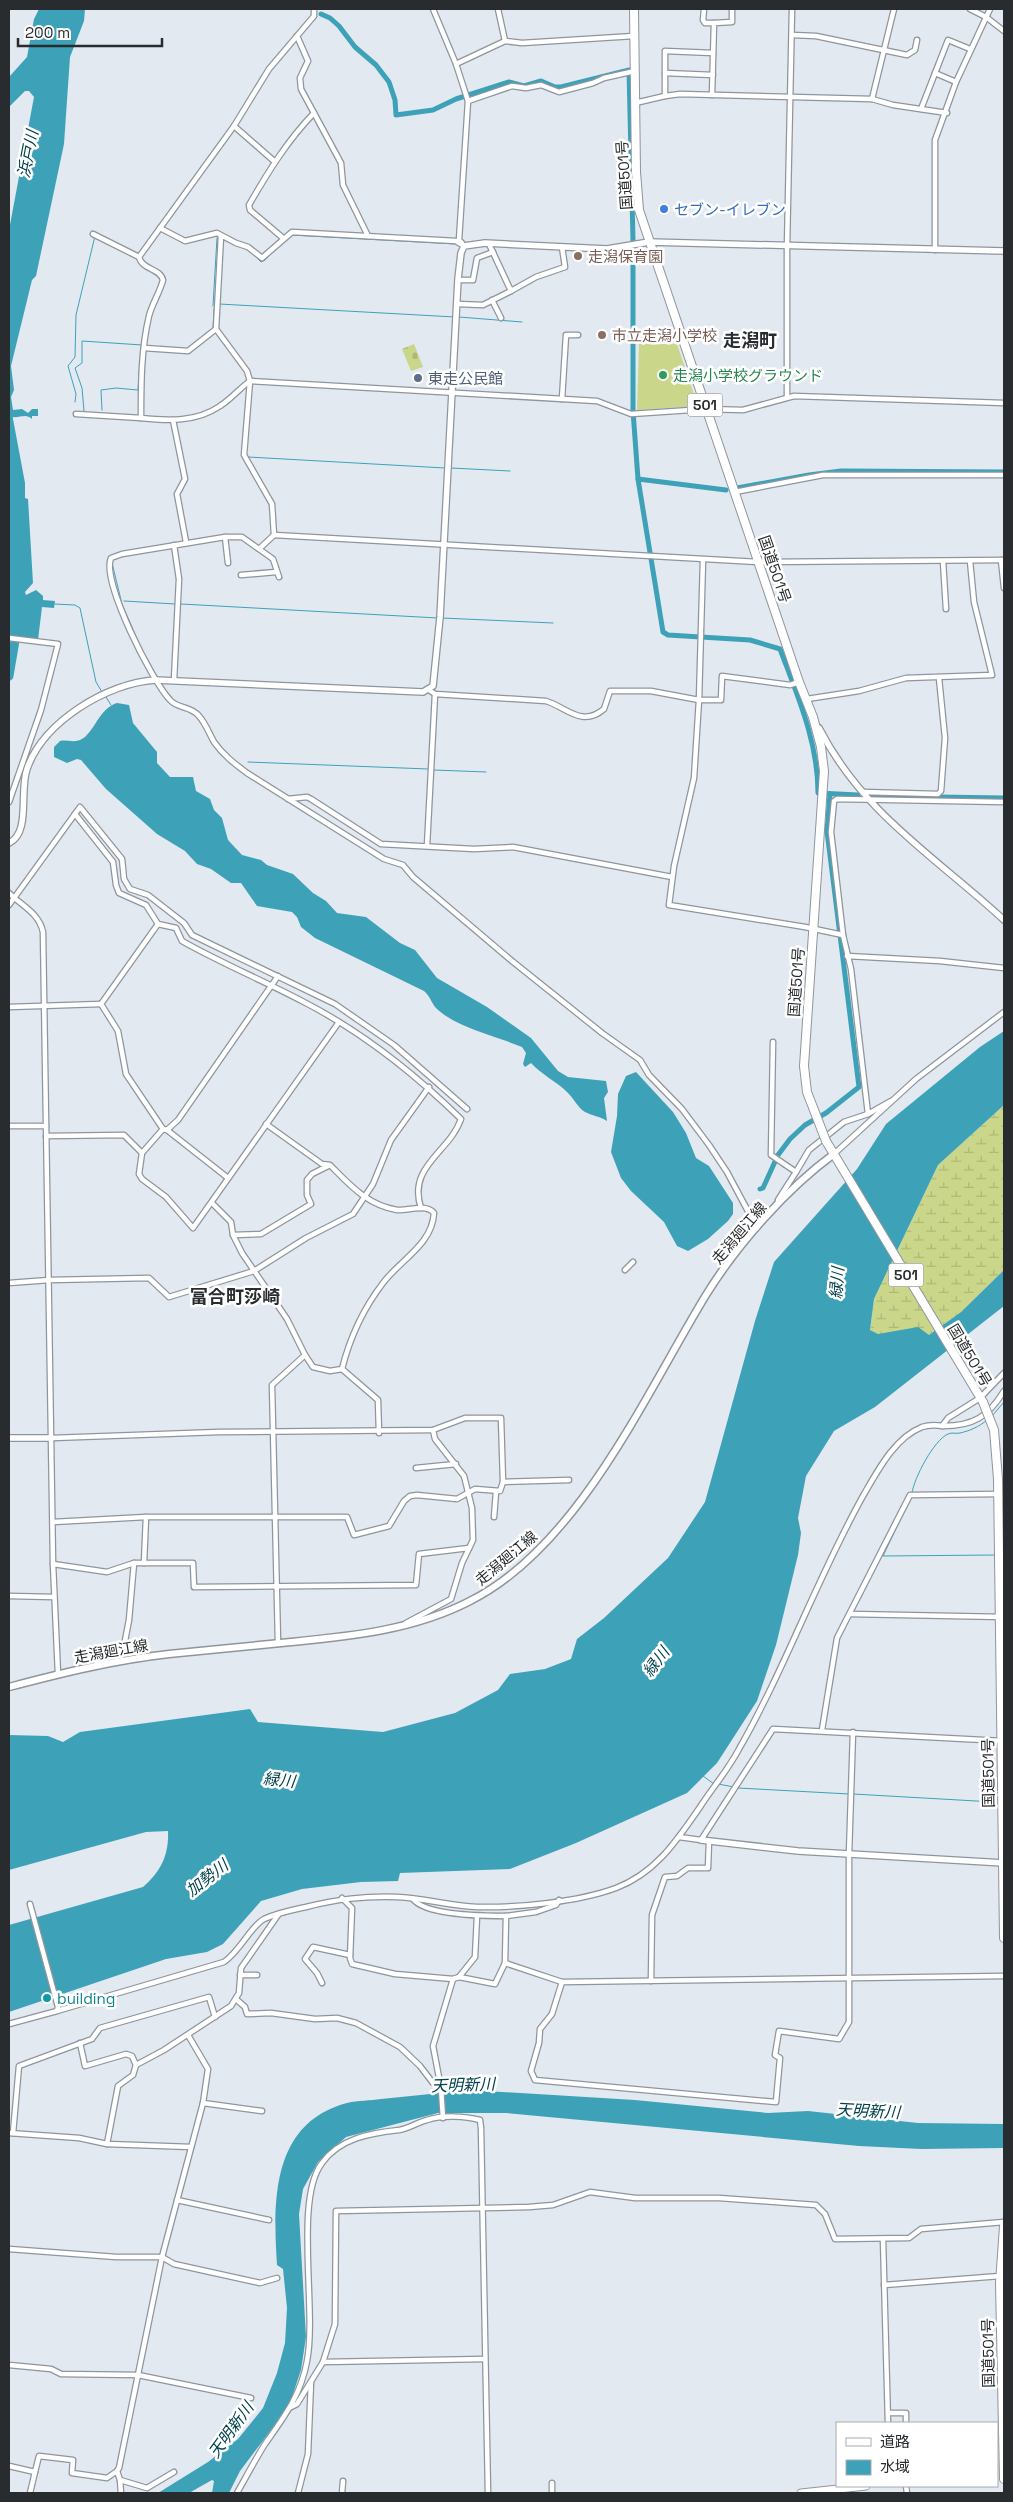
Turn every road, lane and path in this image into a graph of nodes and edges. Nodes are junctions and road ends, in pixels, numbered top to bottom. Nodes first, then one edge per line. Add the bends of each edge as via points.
1 (314, 9) edge
2 (433, 9) edge
3 (498, 9) edge
4 (634, 9) edge
5 (704, 9) edge
6 (732, 9) edge
7 (792, 9) edge
8 (894, 9) edge
9 (970, 9) edge
10 (990, 9) edge
11 (986, 16) junction
12 (714, 23) junction
13 (1004, 31) edge
14 (792, 35) junction
15 (297, 36) junction
16 (634, 36) junction
17 (917, 40) dead end
18 (505, 42) junction
19 (970, 49) junction
20 (883, 50) junction
21 (713, 53) junction
22 (456, 64) junction
23 (631, 72) junction
24 (665, 72) junction
25 (935, 74) junction
26 (713, 75) junction
27 (956, 82) junction
28 (712, 95) junction
29 (665, 96) junction
30 (791, 96) junction
31 (466, 97) junction
32 (872, 99) junction
33 (635, 103) junction
34 (921, 109) junction
35 (314, 113) junction
36 (947, 113) junction
37 (234, 126) junction
38 (274, 161) junction
39 (160, 228) junction
40 (93, 234) dead end
41 (221, 236) junction
42 (368, 236) junction
43 (283, 238) junction
44 (649, 242) junction
45 (488, 244) junction
46 (464, 246) junction
47 (562, 247) junction
48 (787, 247) junction
49 (935, 250) junction
50 (1004, 251) edge
51 (492, 252) junction
52 (139, 257) junction
53 (458, 280) junction
54 (512, 291) junction
55 (492, 300) junction
56 (457, 304) junction
57 (501, 318) dead end
58 (216, 329) junction
59 (578, 335) dead end
60 (144, 348) junction
61 (250, 382) junction
62 (452, 392) junction
63 (787, 397) junction
64 (562, 399) junction
65 (1004, 402) edge
66 (706, 409) junction
67 (76, 414) dead end
68 (141, 418) junction
69 (173, 420) junction
70 (1004, 475) edge
71 (735, 492) junction
72 (274, 535) junction
73 (226, 537) junction
74 (186, 542) junction
75 (174, 545) junction
76 (444, 545) junction
77 (259, 549) junction
78 (703, 560) junction
79 (1003, 560) edge
80 (944, 561) junction
81 (970, 561) junction
82 (758, 562) junction
83 (228, 563) dead end
84 (276, 572) junction
85 (241, 575) dead end
86 (279, 577) dead end
87 (1004, 588) edge
88 (946, 609) dead end
89 (9, 638) edge
90 (939, 678) junction
91 (155, 680) junction
92 (174, 680) junction
93 (795, 683) junction
94 (432, 692) junction
95 (807, 699) junction
96 (699, 700) junction
97 (813, 718) junction
98 (863, 792) junction
99 (288, 799) junction
100 (867, 799) junction
101 (9, 802) edge
102 (1004, 802) edge
103 (75, 814) junction
104 (9, 843) edge
105 (427, 846) junction
106 (672, 877) junction
107 (9, 893) edge
108 (14, 898) junction
109 (9, 905) edge
110 (1004, 920) edge
111 (158, 924) junction
112 (814, 930) junction
113 (840, 935) junction
114 (847, 956) junction
115 (1004, 968) edge
116 (278, 976) junction
117 (272, 985) junction
118 (102, 1004) junction
119 (44, 1006) junction
120 (9, 1007) edge
121 (1004, 1012) edge
122 (339, 1022) junction
123 (773, 1042) dead end
124 (429, 1087) junction
125 (891, 1101) junction
126 (467, 1109) dead end
127 (868, 1114) junction
128 (266, 1124) junction
129 (9, 1126) edge
130 (46, 1126) junction
131 (165, 1130) junction
132 (46, 1136) junction
133 (142, 1153) junction
134 (835, 1156) junction
135 (330, 1165) junction
136 (796, 1172) junction
137 (228, 1178) junction
138 (363, 1197) junction
139 (212, 1203) junction
140 (421, 1208) junction
141 (768, 1217) junction
142 (757, 1228) junction
143 (233, 1236) junction
144 (633, 1262) dead end
145 (625, 1270) dead end
146 (254, 1271) junction
147 (49, 1280) junction
148 (9, 1283) edge
149 (305, 1355) junction
150 (342, 1369) junction
151 (1004, 1373) edge
152 (1004, 1391) edge
153 (980, 1398) junction
154 (942, 1426) junction
155 (433, 1430) junction
156 (273, 1432) junction
157 (379, 1432) junction
158 (9, 1438) edge
159 (52, 1438) junction
160 (456, 1464) junction
161 (416, 1468) dead end
162 (569, 1480) dead end
163 (503, 1482) junction
164 (468, 1491) junction
165 (496, 1492) junction
166 (1002, 1494) edge
167 (146, 1517) junction
168 (494, 1517) dead end
169 (275, 1518) junction
170 (53, 1522) junction
171 (469, 1548) junction
172 (134, 1563) junction
173 (144, 1563) junction
174 (53, 1564) junction
175 (276, 1587) junction
176 (9, 1596) edge
177 (54, 1596) junction
178 (850, 1614) junction
179 (1002, 1617) edge
180 (399, 1627) junction
181 (278, 1643) junction
182 (88, 1668) junction
183 (58, 1674) junction
184 (9, 1687) edge
185 (822, 1730) junction
186 (853, 1732) junction
187 (1003, 1741) edge
188 (679, 1838) junction
189 (701, 1840) junction
190 (709, 1841) junction
191 (849, 1854) junction
192 (1004, 1863) edge
193 (342, 1898) junction
194 (413, 1899) junction
195 (559, 1900) junction
196 (30, 1904) dead end
197 (278, 1915) junction
198 (476, 1916) junction
199 (506, 1916) junction
200 (1004, 1938) edge
201 (350, 1955) junction
202 (505, 1963) junction
203 (242, 1974) junction
204 (257, 1975) dead end
205 (1004, 1976) edge
206 (459, 1977) junction
207 (453, 1978) junction
208 (849, 1979) junction
209 (651, 1981) junction
210 (562, 1982) junction
211 (322, 1983) dead end
212 (237, 2000) junction
213 (58, 2009) junction
214 (215, 2017) junction
215 (9, 2024) edge
216 (188, 2035) junction
217 (80, 2043) junction
218 (136, 2065) junction
219 (441, 2086) junction
220 (203, 2103) junction
221 (262, 2111) dead end
222 (443, 2118) junction
223 (11, 2133) edge
224 (107, 2144) junction
225 (191, 2147) junction
226 (177, 2200) junction
227 (482, 2208) junction
228 (269, 2220) dead end
229 (1004, 2224) edge
230 (883, 2239) junction
231 (9, 2249) edge
232 (162, 2257) junction
233 (1000, 2276) junction
234 (277, 2278) dead end
235 (884, 2285) junction
236 (484, 2359) junction
237 (323, 2362) junction
238 (9, 2365) edge
239 (138, 2375) junction
240 (311, 2381) junction
241 (251, 2398) dead end
242 (291, 2407) junction
243 (888, 2413) junction
244 (888, 2422) edge
245 (906, 2422) edge
246 (1001, 2464) edge
247 (9, 2466) edge
248 (35, 2472) junction
249 (117, 2472) junction
250 (174, 2472) dead end
251 (1004, 2479) edge
252 (120, 2480) junction
253 (343, 2481) dead end
254 (552, 2483) dead end
255 (857, 2487) edge
256 (30, 2493) edge
257 (121, 2493) edge
258 (237, 2493) edge
259 (298, 2493) edge
260 (342, 2493) edge
261 (488, 2493) edge
262 (552, 2493) edge
263 (801, 2493) edge

1 - 15 street via 314,16
2 - 22 street
3 - 18 street
4 - 16 highway, 国道501号 / 501
5 - 12 street via 705,23
6 - 12 street via 732,22
7 - 14 street
8 - 20 street
9 - 11 street
10 - 11 street
11 - 13 street
11 - 19 street
12 - 21 street
14 - 20 street via 816,36
14 - 30 street
15 - 35 street via 308,60 299,84
15 - 37 street via 269,69
16 - 18 street
16 - 23 highway, 国道501号 / 501
17 - 20 street via 912,54
18 - 22 street
19 - 25 street via 948,40
19 - 27 street
20 - 32 street
21 - 24 street via 666,51
21 - 26 street
22 - 31 street
23 - 31 street via 559,92 540,85 512,86
23 - 33 highway, 国道501号 / 501
24 - 26 street
24 - 29 street
25 - 27 street
25 - 34 street
26 - 28 street
27 - 36 street
28 - 29 street
28 - 30 street
29 - 33 street
30 - 32 street
30 - 48 street
31 - 46 street via 458,240
32 - 34 street via 893,106
33 - 44 highway, 国道501号 / 501 via 639,210
34 - 36 street
35 - 38 street
35 - 42 street via 341,163 343,185
36 - 49 street via 935,140
37 - 38 street
37 - 39 street
38 - 43 street via 249,208
39 - 41 street via 185,242 213,233
39 - 52 street
40 - 52 street
41 - 43 street via 248,247 262,258
41 - 58 street
42 - 43 street via 292,232
42 - 46 street via 456,242
44 - 47 street via 607,249
44 - 48 street
44 - 66 highway, 国道501号 / 501
45 - 46 street
45 - 47 street
45 - 51 street
46 - 53 street
47 - 54 street via 565,267 536,277
48 - 49 street
48 - 63 street
49 - 50 street
51 - 53 street via 477,258 474,280
51 - 54 street
52 - 60 street via 142,264 160,274 163,280 149,315
53 - 56 street
54 - 55 street
55 - 56 street via 483,304
55 - 57 street
56 - 62 street
58 - 60 street via 188,351
58 - 61 street via 247,371
59 - 64 street via 566,335
60 - 68 street
61 - 62 street
61 - 69 street via 209,412
61 - 72 street via 244,455 272,504
62 - 64 street
62 - 76 street
63 - 65 street
63 - 66 street via 755,408
64 - 66 street via 597,401 634,414
66 - 71 highway, 国道501号 / 501
67 - 68 street
68 - 69 street
69 - 74 street via 185,478 176,494
70 - 71 street via 823,475
71 - 82 highway, 国道501号 / 501
72 - 76 street
72 - 77 street
73 - 74 street
73 - 77 street via 242,537
73 - 83 street
74 - 75 street
75 - 91 street via 122,554 110,560 120,608
75 - 92 street via 179,579
76 - 78 street
76 - 94 street
77 - 84 street via 273,559
78 - 82 street
78 - 96 street
79 - 81 street
79 - 87 street
80 - 81 street
80 - 82 street
80 - 88 street
81 - 90 street via 974,602 992,675
82 - 93 highway, 国道501号 / 501
84 - 85 street
84 - 86 street
89 - 101 street via 58,644 38,718
90 - 95 street via 906,678 859,691
90 - 98 street via 945,738 941,791 938,794
91 - 92 street
91 - 99 street via 171,701 192,708 231,760
91 - 104 street via 129,683 110,690 54,728 35,750 24,779 22,829 18,837
92 - 94 street
93 - 95 highway, 国道501号 / 501
93 - 96 street via 722,676 720,700
94 - 96 street via 546,701 572,716 599,714 610,691 652,691
94 - 105 street
95 - 97 highway, 国道501号 / 501
96 - 106 street via 694,778
97 - 98 street via 829,748
97 - 112 highway, 国道501号 / 501 via 821,747 823,794
98 - 100 street
99 - 105 street via 311,799 377,842
99 - 142 street via 384,859 403,865 512,961 640,1060 709,1145
100 - 102 street
100 - 110 street via 893,826
100 - 113 street via 838,798 834,801 830,827
103 - 108 street
103 - 111 street via 113,862 117,890 123,896 146,905
103 - 116 street via 80,807 122,859 124,879 130,889 148,895 184,923 192,935
105 - 106 street via 513,847
106 - 112 street via 669,905
107 - 108 street
108 - 109 street
108 - 119 street via 41,922
111 - 117 street via 176,928 182,941
111 - 118 street
112 - 113 street
112 - 134 highway, 国道501号 / 501, bridge via 804,1066 807,1092
113 - 114 street
114 - 115 street
114 - 127 street
116 - 117 street
116 - 126 street via 335,1004 369,1027 418,1064
117 - 122 street
117 - 131 street via 178,1120
118 - 119 street
118 - 131 street via 118,1031 126,1074
119 - 120 street
119 - 130 street
121 - 125 street
122 - 124 street
122 - 128 street
123 - 136 street via 771,1155
124 - 138 street via 391,1140 373,1184
124 - 140 street via 461,1119 452,1136 424,1168 417,1198
125 - 127 street
125 - 134 street
127 - 136 street via 844,1122 809,1150
128 - 135 street via 322,1164
128 - 137 street
129 - 130 street
130 - 132 street
131 - 133 street
131 - 137 street
132 - 133 street via 124,1135
132 - 147 street
133 - 139 street via 139,1169 142,1179 166,1197 193,1228
134 - 141 main road, 走潟廻江線 via 817,1167
134 - 153 highway, 国道501号 / 501
135 - 138 street
135 - 143 street via 307,1180 311,1204 261,1234
136 - 141 street
137 - 139 street
138 - 140 street via 397,1210
138 - 146 street via 353,1214 306,1238
139 - 143 street via 231,1222
140 - 150 street via 434,1213 430,1232 424,1243 384,1281 370,1302 350,1340
141 - 142 main road, 走潟廻江線
142 - 180 main road, 走潟廻江線 via 708,1293 596,1480 554,1534 524,1564 482,1595 433,1617
143 - 146 street
144 - 145 street
146 - 147 street via 168,1297 149,1278
146 - 149 street via 287,1320
147 - 148 street
147 - 159 street
149 - 150 street via 318,1369
149 - 156 street via 272,1385
150 - 157 street via 378,1400
151 - 153 street
152 - 154 street via 997,1403 977,1421 967,1425
153 - 154 street via 948,1418
153 - 166 highway, 国道501号 / 501, bridge via 994,1430
154 - 188 street via 926,1426 910,1433 878,1471 836,1547 753,1725 720,1780
155 - 157 street
155 - 160 street via 435,1439
155 - 163 street via 465,1418 501,1418
156 - 157 street
156 - 159 street
156 - 169 street
158 - 159 street
159 - 170 street
160 - 161 street
160 - 164 street
162 - 163 street
163 - 165 street via 500,1491
164 - 165 street
164 - 169 street via 457,1500 410,1496 389,1526 354,1535 347,1517
164 - 171 street via 474,1530
165 - 168 street
166 - 178 street via 910,1495
166 - 179 highway, 国道501号 / 501
167 - 169 street
167 - 170 street
167 - 173 street
169 - 175 street
170 - 174 street
171 - 175 street via 419,1554 416,1585
171 - 180 street via 451,1599
172 - 173 street
172 - 174 street via 107,1572
172 - 182 street via 123,1651
173 - 175 street via 193,1563 194,1587
174 - 177 street
175 - 181 street
176 - 177 street
177 - 183 street
178 - 179 street
178 - 185 street via 838,1638
179 - 187 highway, 国道501号 / 501
180 - 181 main road, 走潟廻江線
181 - 182 main road, 走潟廻江線 via 165,1654
182 - 183 main road, 走潟廻江線
183 - 184 main road, 走潟廻江線
185 - 186 street
185 - 189 street via 773,1730
186 - 187 street
186 - 191 street
187 - 192 highway, 国道501号 / 501
188 - 189 street
188 - 195 street via 652,1867 634,1880 604,1892
189 - 190 street
190 - 191 street
190 - 209 street via 708,1868 688,1868 677,1876 665,1877 652,1915
191 - 192 street
191 - 208 street
192 - 200 highway, 国道501号 / 501
193 - 194 street
193 - 197 street
193 - 201 street via 352,1908
194 - 195 street via 473,1907
194 - 198 street via 442,1912
195 - 199 street via 556,1905 536,1912
196 - 213 street
197 - 203 street via 241,1968
197 - 213 street via 264,1919 224,1962
198 - 199 street
198 - 206 street via 475,1958
199 - 202 street
201 - 207 street via 352,1964 395,1974
201 - 211 street via 313,1947 306,1959
202 - 206 street via 495,1984
202 - 210 street
203 - 204 street
203 - 212 street
205 - 208 street
206 - 207 street
207 - 219 street via 433,2046
208 - 209 street
208 - 210 street via 849,2022 839,2039 780,2031 775,2056 780,2058 776,2102 535,2080 531,2071 540,2029 552,2014
209 - 210 street
212 - 214 street
212 - 219 street via 247,2014 337,2018 356,2023 400,2047 433,2083
213 - 215 street
214 - 216 street
214 - 217 street via 209,1997 100,2028 92,2039
216 - 218 street
216 - 220 street via 208,2069
217 - 218 street via 85,2066 126,2054 132,2056
217 - 223 street via 19,2066
218 - 224 street via 134,2075 118,2086
219 - 222 street
220 - 221 street
220 - 225 street
222 - 227 street via 480,2120
222 - 242 street via 428,2119 403,2129 362,2136 344,2143 316,2172 308,2236 310,2338 303,2377
223 - 224 street via 79,2138
224 - 225 street
225 - 226 street
226 - 228 street
226 - 232 street
227 - 230 street via 553,2205 590,2192 635,2198 719,2198 816,2205 825,2214 835,2239
227 - 236 street
227 - 237 street via 336,2211 335,2324
229 - 230 street via 921,2229 909,2238
229 - 233 highway, 国道501号
230 - 235 street
231 - 232 street
232 - 234 street via 174,2264 260,2283
232 - 239 street
233 - 235 street
233 - 246 highway, 国道501号
235 - 243 street
236 - 237 street
236 - 261 street
237 - 240 street
238 - 239 street via 51,2369 61,2374
239 - 241 street
239 - 249 street
240 - 242 street via 297,2404
240 - 259 street via 308,2454
242 - 258 street
243 - 244 street
243 - 245 street via 906,2413
246 - 251 highway, 国道501号
247 - 248 street
248 - 249 street via 39,2456 73,2460 72,2473 107,2478
248 - 256 street
249 - 252 street
250 - 252 street via 147,2488
252 - 257 street
253 - 260 street
254 - 262 street
255 - 263 main road

